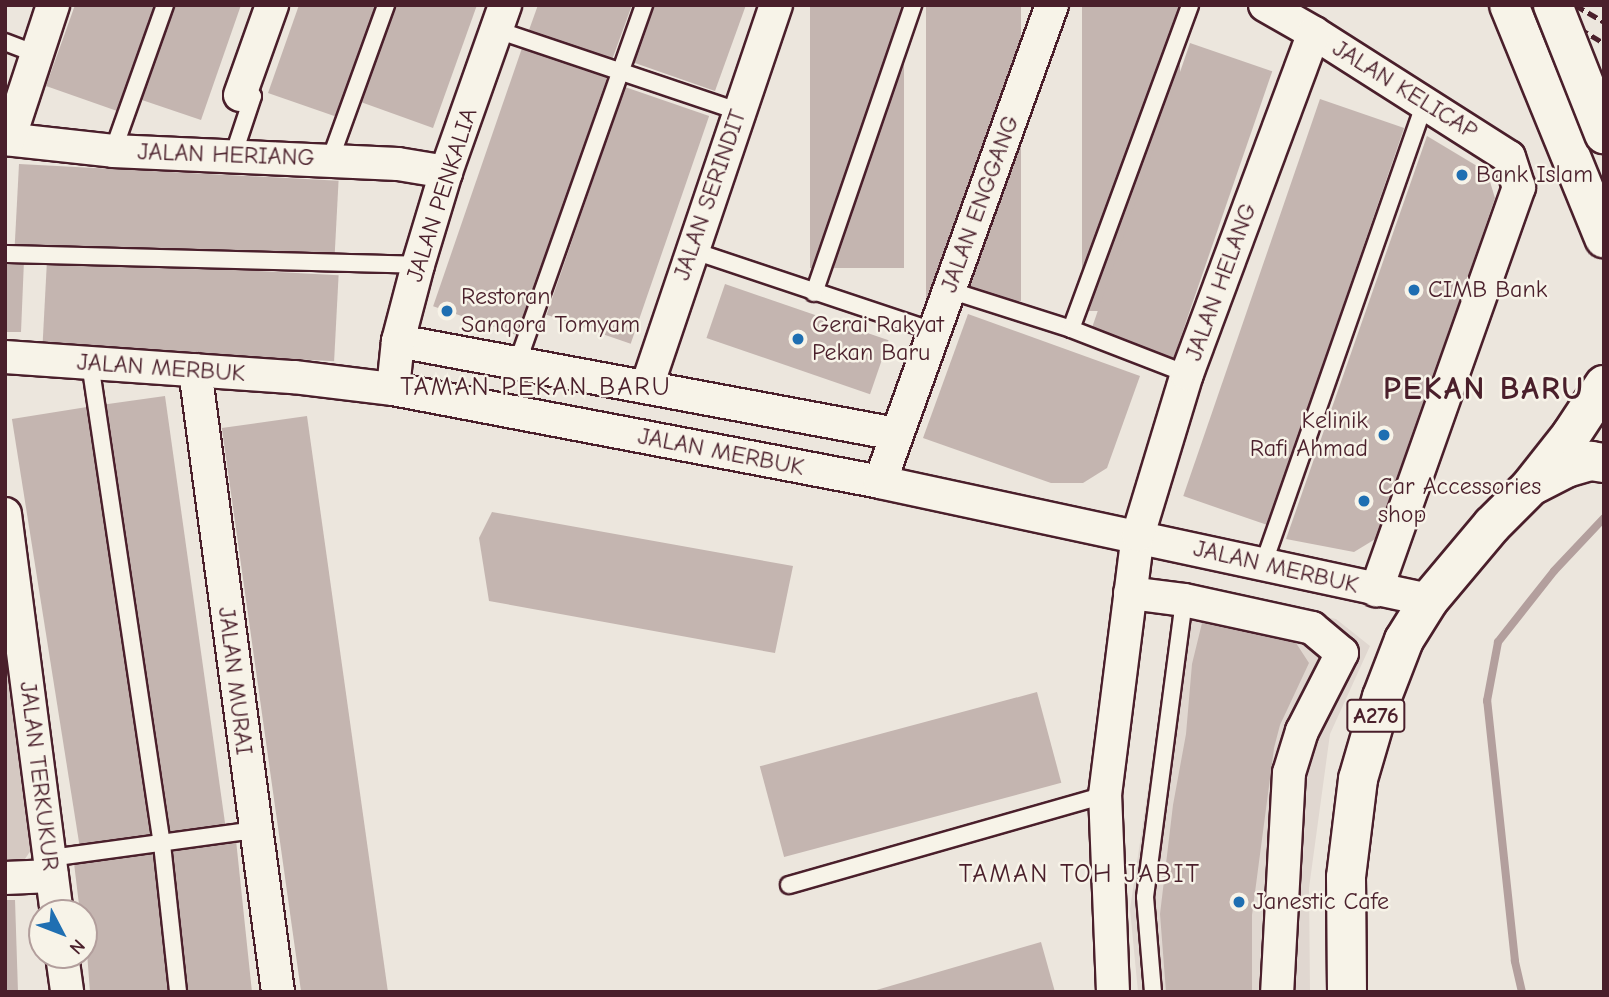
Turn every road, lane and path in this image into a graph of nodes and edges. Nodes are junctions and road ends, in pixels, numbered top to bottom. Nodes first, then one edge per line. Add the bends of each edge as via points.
1 (53, 5) edge
2 (165, 5) edge
3 (272, 5) edge
4 (386, 5) edge
5 (644, 5) edge
6 (776, 5) edge
7 (913, 5) edge
8 (1052, 5) edge
9 (1190, 5) edge
10 (1265, 5) edge
11 (1509, 5) edge
12 (1553, 5) edge
13 (501, 17) edge
14 (1314, 33) junction
15 (5, 42) edge
16 (37, 54) junction
17 (620, 71) junction
18 (240, 95) joint
19 (1425, 102) junction
20 (738, 111) junction
21 (1604, 134) edge
22 (7, 139) edge
23 (113, 151) junction
24 (233, 156) junction
25 (330, 160) junction
26 (446, 172) junction
27 (1604, 238) edge
28 (691, 250) junction
29 (5, 254) edge
30 (418, 265) junction
31 (949, 290) junction
32 (814, 293) junction
33 (1071, 330) junction
34 (933, 331) junction
35 (398, 341) junction
36 (5, 357) edge
37 (518, 361) junction
38 (90, 363) junction
39 (195, 370) junction
40 (1187, 374) junction
41 (1604, 385) edge
42 (647, 386) junction
43 (393, 389) junction
44 (896, 434) junction
45 (1604, 463) edge
46 (880, 482) junction
47 (1530, 487) junction
48 (5, 514) edge
49 (1138, 535) junction
50 (1263, 565) junction
51 (1376, 590) junction
52 (1130, 593) junction
53 (1184, 600) junction
54 (1429, 600) junction
55 (1105, 795) junction
56 (255, 830) junction
57 (162, 844) junction
58 (51, 867) junction
59 (5, 878) edge
60 (789, 886) dead end
61 (55, 899) edge
62 (64, 969) edge
63 (67, 992) edge
64 (178, 992) edge
65 (278, 992) edge
66 (1113, 992) edge
67 (1153, 992) edge
68 (1277, 992) edge
69 (1347, 992) edge

1 - 16 street
2 - 23 lane
3 - 18 street
4 - 25 lane
5 - 17 lane
6 - 20 street, JALAN SERINDIT
7 - 32 lane
8 - 31 street, JALAN ENGGANG
9 - 33 lane
10 - 14 street, JALAN KELICAP
11 - 27 main road
12 - 21 main road, bridge
13 - 17 lane
13 - 26 street, JALAN PENKALIA
14 - 19 street, JALAN KELICAP
14 - 40 street, JALAN HELANG
15 - 16 lane
16 - 22 street
17 - 20 lane
17 - 37 lane
18 - 24 lane via 253,96
19 - 50 lane
19 - 51 street, JALAN KELICAP via 1510,157 1518,187
20 - 28 street, JALAN SERINDIT
22 - 23 street, JALAN HERIANG
23 - 24 street, JALAN HERIANG
24 - 25 street, JALAN HERIANG
25 - 26 street, JALAN HERIANG
26 - 30 street, JALAN PENKALIA
28 - 32 lane
28 - 42 street, JALAN SERINDIT
29 - 30 lane
30 - 35 street, JALAN PENKALIA
31 - 33 lane
31 - 34 street, JALAN ENGGANG
32 - 34 lane
33 - 40 lane
34 - 44 street, JALAN ENGGANG
35 - 37 street
35 - 43 street, JALAN PENKALIA
36 - 38 street, JALAN MERBUK
37 - 42 street
38 - 39 street, JALAN MERBUK
38 - 57 lane
39 - 43 street, JALAN MERBUK
39 - 56 street, JALAN MURAI
40 - 49 street, JALAN HELANG
41 - 47 main road
42 - 44 street
43 - 46 street, JALAN MERBUK
44 - 46 street, JALAN ENGGANG
45 - 47 main road via 1591,461 1566,468
46 - 49 street, JALAN MERBUK
47 - 54 main road, A276
48 - 58 street, JALAN TERKUKUR
49 - 50 street, JALAN MERBUK
49 - 52 street, JALAN HELANG
50 - 51 street, JALAN MERBUK
51 - 54 street, JALAN MERBUK
52 - 53 street
52 - 55 street, JALAN HELANG
53 - 67 lane via 1146,897
53 - 68 street via 1312,628 1342,653 1302,730 1289,773
54 - 69 main road, A276 via 1404,640 1358,779 1346,877
55 - 60 lane
55 - 66 street, JALAN HELANG
56 - 57 lane
56 - 65 street, JALAN MURAI
57 - 58 lane
57 - 64 lane
58 - 59 street
58 - 61 street, JALAN TERKUKUR
62 - 63 street

